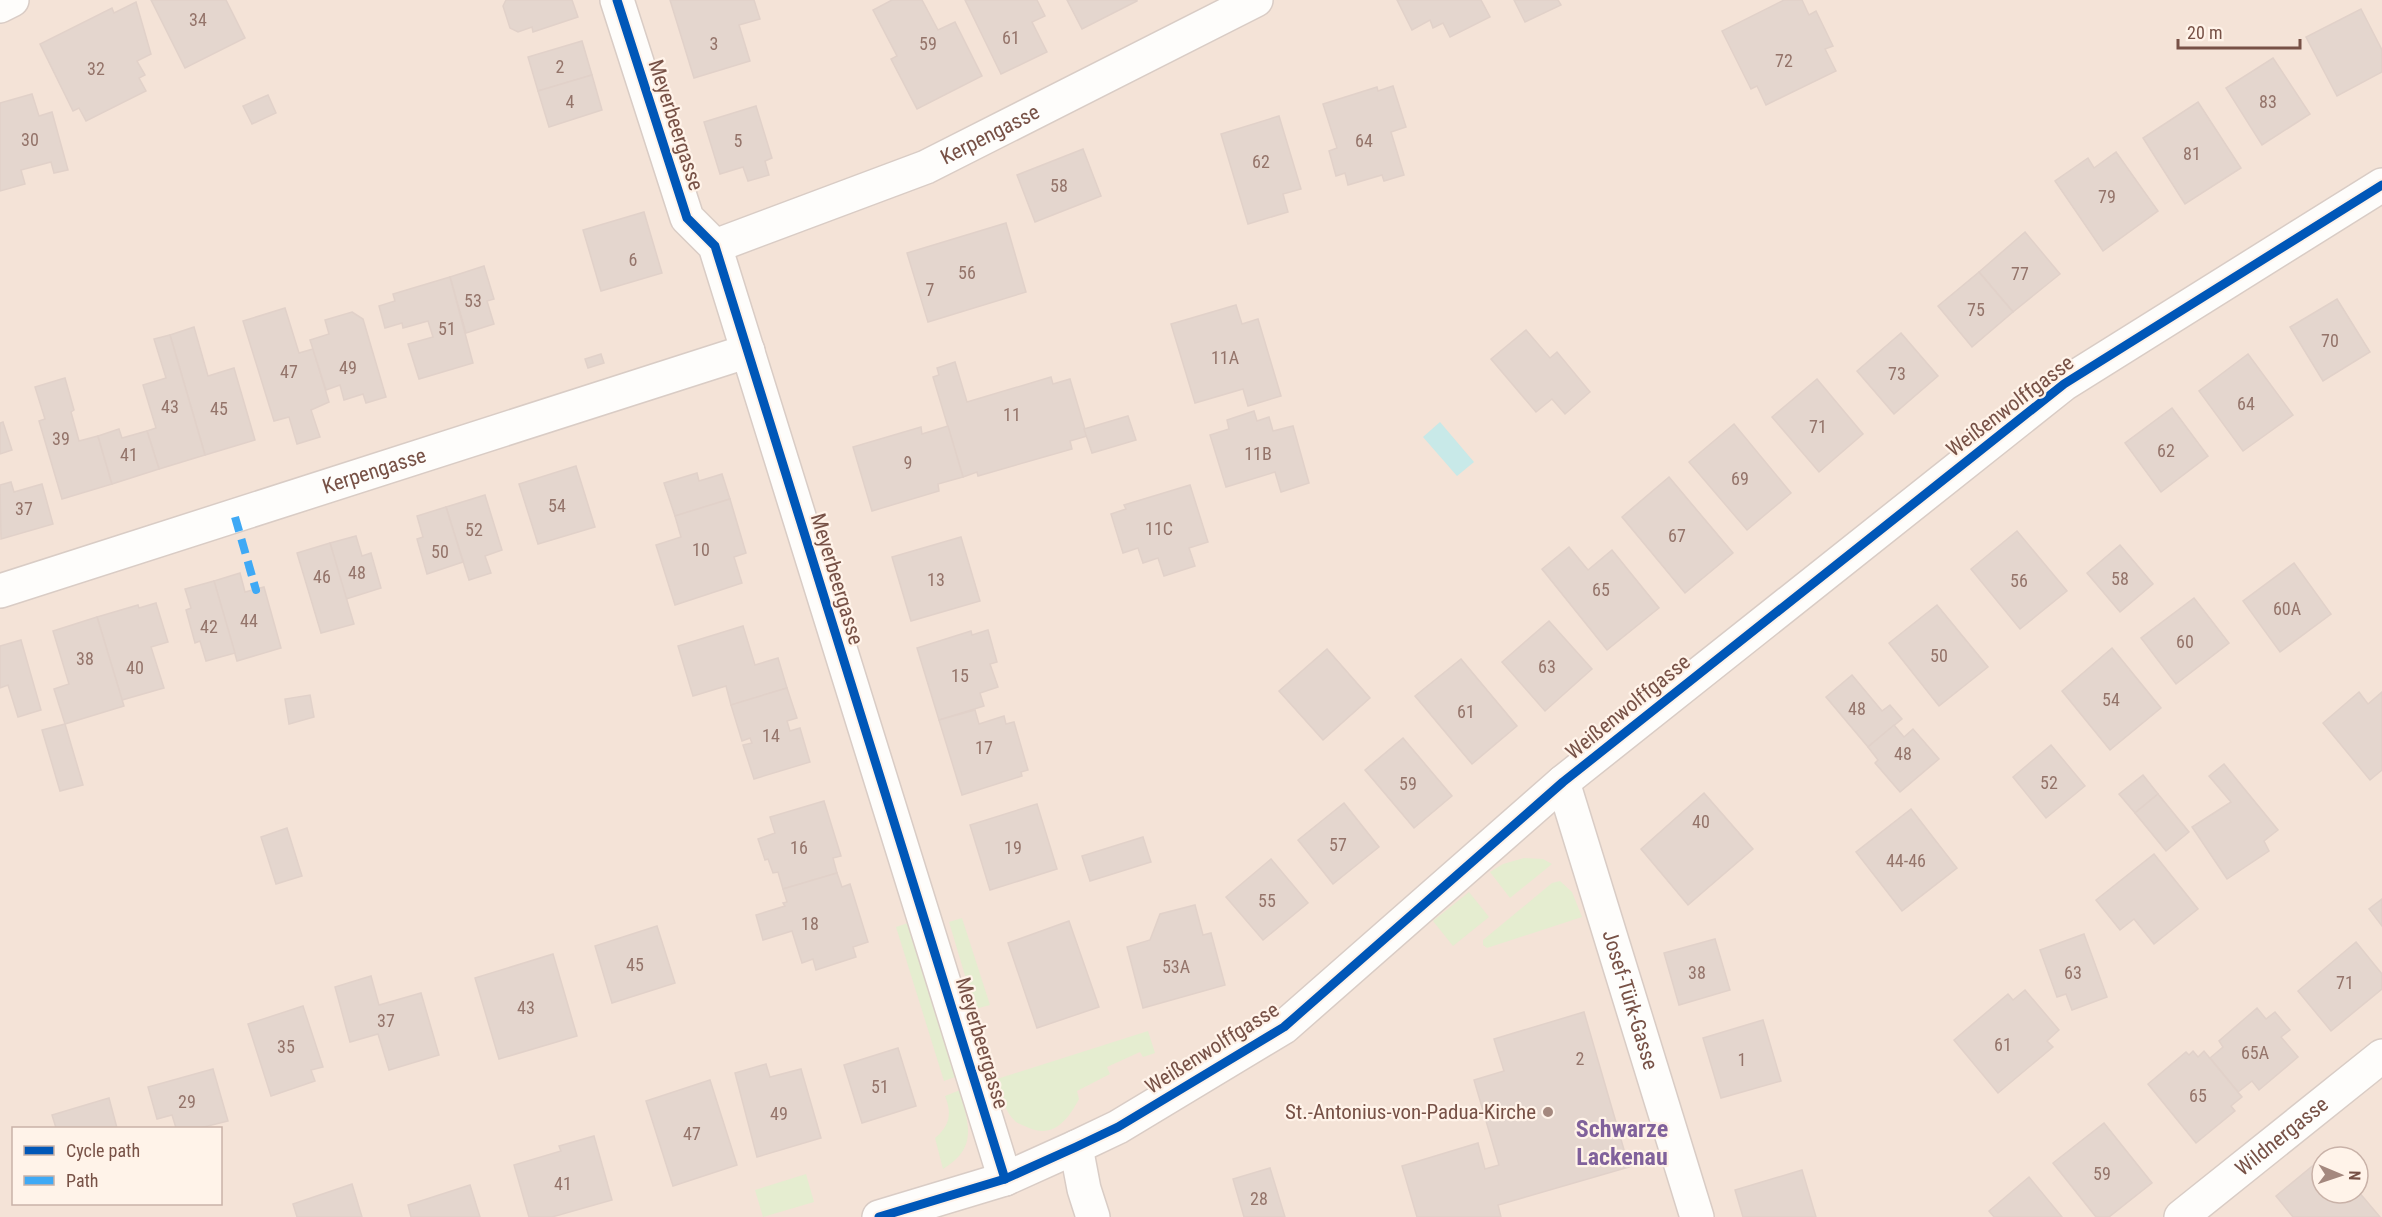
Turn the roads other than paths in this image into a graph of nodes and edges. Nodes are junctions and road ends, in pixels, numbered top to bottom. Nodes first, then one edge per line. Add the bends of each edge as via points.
1 (12, 0) edge
2 (617, 0) edge
3 (1256, 0) edge
4 (0, 6) edge
5 (2382, 185) edge
6 (715, 246) junction
7 (748, 351) junction
8 (0, 591) edge
9 (1563, 782) junction
10 (2382, 1056) edge
11 (1076, 1147) junction
12 (1005, 1179) junction
13 (879, 1217) edge
14 (1093, 1217) edge
15 (1697, 1217) edge
16 (2181, 1217) edge

1 - 4 street
2 - 6 street, Meyerbeergasse via 687,218
3 - 6 street, Kerpengasse via 926,166
5 - 9 street, Weißenwolffgasse via 2064,384
6 - 7 street, Meyerbeergasse
7 - 8 street, Kerpengasse
7 - 12 street, Meyerbeergasse
9 - 11 street, Weißenwolffgasse via 1284,1027 1118,1127
9 - 15 street, Josef-Türk-Gasse
10 - 16 street, Wildnergasse
11 - 12 street, Weißenwolffgasse
11 - 14 street
12 - 13 street, Weißenwolffgasse

